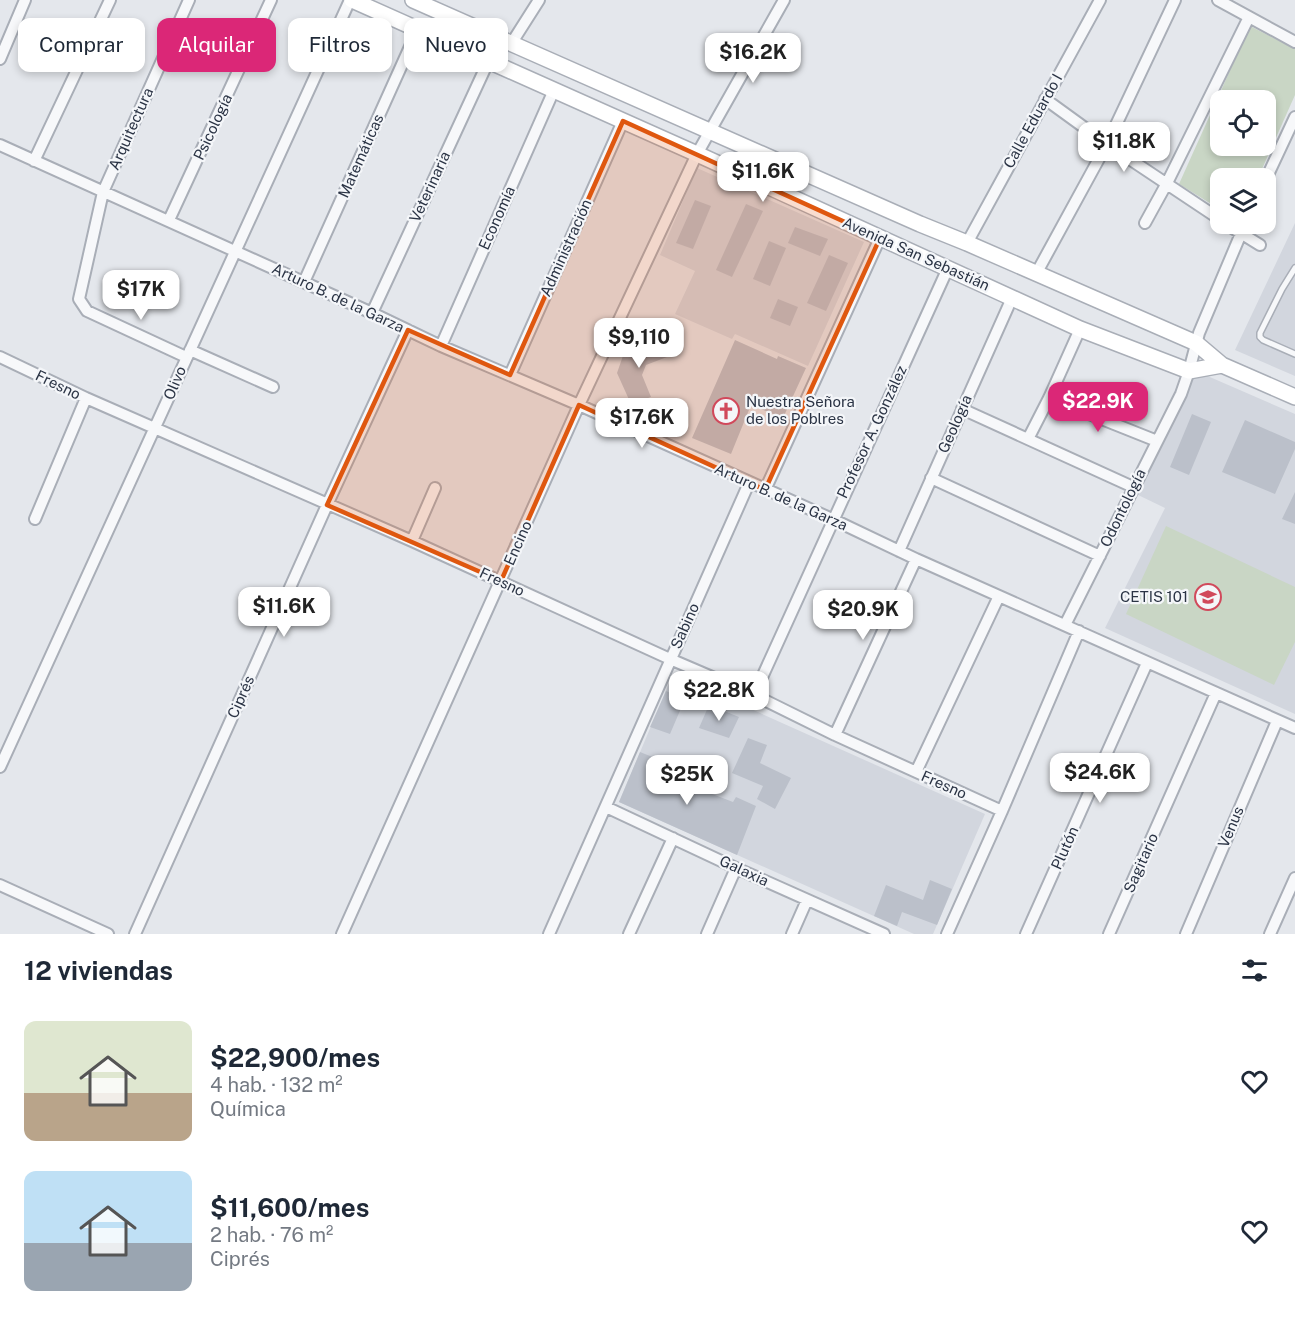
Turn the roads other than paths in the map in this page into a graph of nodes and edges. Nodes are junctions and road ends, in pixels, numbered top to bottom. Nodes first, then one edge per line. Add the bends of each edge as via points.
1 (25, 0) edge
2 (110, 0) edge
3 (189, 0) edge
4 (271, 0) edge
5 (351, 0) edge
6 (413, 0) edge
7 (538, 0) edge
8 (784, 0) edge
9 (1100, 0) edge
10 (1175, 0) edge
11 (1218, 0) edge
12 (1249, 17) junction
13 (404, 23) edge
14 (1295, 42) edge
15 (511, 44) junction
16 (0, 56) edge
17 (404, 60) edge
18 (508, 69) edge
19 (483, 72) edge
20 (554, 90) junction
21 (1045, 99) junction
22 (1295, 117) edge
23 (622, 121) junction
24 (710, 131) junction
25 (1107, 144) junction
26 (0, 145) edge
27 (697, 154) junction
28 (34, 161) junction
29 (1271, 168) edge
30 (1167, 183) junction
31 (103, 192) junction
32 (1210, 212) edge
33 (169, 220) junction
34 (1145, 223) dead end
35 (1241, 234) edge
36 (1248, 234) edge
37 (880, 238) junction
38 (967, 243) junction
39 (1260, 245) dead end
40 (236, 252) junction
41 (948, 268) junction
42 (1295, 268) edge
43 (1036, 274) junction
44 (304, 282) junction
45 (1012, 298) junction
46 (372, 313) junction
47 (1080, 329) junction
48 (408, 330) junction
49 (441, 346) junction
50 (188, 353) junction
51 (1295, 354) edge
52 (0, 357) edge
53 (1192, 357) junction
54 (1222, 365) junction
55 (510, 375) junction
56 (273, 387) dead end
57 (1295, 397) edge
58 (86, 398) junction
59 (1049, 398) junction
60 (579, 405) junction
61 (962, 409) junction
62 (155, 429) junction
63 (1028, 439) junction
64 (1157, 441) junction
65 (931, 478) junction
66 (749, 483) junction
67 (1133, 487) junction
68 (435, 488) dead end
69 (765, 490) junction
70 (327, 505) junction
71 (35, 519) dead end
72 (832, 519) junction
73 (412, 541) junction
74 (899, 551) junction
75 (1100, 556) junction
76 (916, 559) junction
77 (501, 581) junction
78 (999, 596) junction
79 (1065, 625) junction
80 (1079, 631) junction
81 (670, 660) junction
82 (1147, 663) junction
83 (1216, 693) junction
84 (754, 695) junction
85 (1277, 721) junction
86 (1295, 729) edge
87 (835, 735) junction
88 (0, 767) edge
89 (916, 772) junction
90 (606, 807) junction
91 (1002, 811) junction
92 (673, 838) junction
93 (736, 868) junction
94 (1295, 878) edge
95 (0, 885) edge
96 (807, 900) junction
97 (876, 933) edge
98 (108, 934) edge
99 (135, 934) edge
100 (342, 934) edge
101 (549, 934) edge
102 (629, 934) edge
103 (707, 934) edge
104 (792, 934) edge
105 (947, 934) edge
106 (1026, 934) edge
107 (1109, 934) edge
108 (1186, 934) edge
109 (1270, 934) edge

1 - 16 street
2 - 28 street
3 - 31 street, Arquitectura
4 - 33 street, Psicología
5 - 13 main road, Avenida San Sebastián
5 - 40 street, Olivo
6 - 15 main road, Avenida San Sebastián
7 - 15 street
8 - 24 street, Encino
9 - 21 street, Calle Eduardo I
10 - 25 street
11 - 12 street
12 - 14 street
12 - 30 street
15 - 24 main road, Avenida San Sebastián
17 - 44 street, Matemáticas
18 - 20 main road, Avenida San Sebastián
19 - 46 street, Veterinaria
20 - 23 main road, Avenida San Sebastián
20 - 49 street, Economía
21 - 25 street
21 - 38 street, Calle Eduardo I
22 - 29 street
23 - 27 main road, Avenida San Sebastián
23 - 55 street, Administración
24 - 27 street, Encino
24 - 38 main road, Avenida San Sebastián
25 - 30 street
25 - 43 street
26 - 28 street, Arturo B. de la Garza
27 - 37 main road, Avenida San Sebastián
27 - 60 street, Encino
28 - 31 street, Arturo B. de la Garza
30 - 32 street
30 - 34 street
31 - 33 street, Arturo B. de la Garza
31 - 50 street via 80,303 87,311
33 - 40 street, Arturo B. de la Garza
35 - 53 street, Odontología
36 - 39 street
37 - 41 main road, Avenida San Sebastián
37 - 69 street
38 - 43 main road, Avenida San Sebastián
40 - 44 street, Arturo B. de la Garza
40 - 50 street, Olivo
41 - 45 main road, Avenida San Sebastián
41 - 72 street, Profesor A. González
42 - 51 lane via 1260,333 1263,340
43 - 53 main road, Avenida San Sebastián
44 - 46 street, Arturo B. de la Garza
45 - 47 main road, Avenida San Sebastián
45 - 61 street, Geología
46 - 48 street, Arturo B. de la Garza
47 - 53 main road, Avenida San Sebastián
47 - 59 street
48 - 49 street, Arturo B. de la Garza
48 - 70 street, Ciprés
49 - 55 street, Arturo B. de la Garza
50 - 56 street
50 - 62 street, Olivo
52 - 58 street, Fresno
53 - 54 main road
53 - 54 main road, Avenida San Sebastián
53 - 64 street, Odontología via 1181,394
54 - 57 main road, Avenida San Sebastián
55 - 60 street, Arturo B. de la Garza
58 - 62 street, Fresno
58 - 71 street
59 - 63 street
59 - 64 street
60 - 66 street, Arturo B. de la Garza
60 - 77 street, Encino
61 - 63 street
61 - 65 street, Geología
62 - 70 street, Fresno
62 - 88 street, Olivo
63 - 67 street
64 - 67 street, Odontología
65 - 74 street, Geología
65 - 75 street
66 - 69 street, Arturo B. de la Garza
66 - 81 street, Sabino
67 - 75 street, Odontología
68 - 73 street
69 - 72 street, Arturo B. de la Garza
70 - 73 street, Fresno
70 - 99 street, Ciprés
72 - 74 street, Arturo B. de la Garza
72 - 84 street, Profesor A. González
73 - 77 street, Fresno
74 - 76 street, Arturo B. de la Garza
75 - 79 street, Odontología
76 - 78 street, Arturo B. de la Garza
76 - 87 street
77 - 81 street, Fresno
77 - 100 street, Encino
78 - 79 street, Arturo B. de la Garza
78 - 89 street
79 - 80 street, Arturo B. de la Garza
80 - 82 street, Arturo B. de la Garza
80 - 91 street
81 - 84 street, Fresno
81 - 90 street, Sabino
82 - 83 street, Arturo B. de la Garza
82 - 106 street, Plutón
83 - 85 street, Arturo B. de la Garza
83 - 107 street, Sagitario
84 - 87 street, Fresno
85 - 86 street, Arturo B. de la Garza
85 - 108 street, Venus
87 - 89 street, Fresno
89 - 91 street, Fresno
90 - 92 street, Galaxia
90 - 101 street, Sabino
91 - 105 street
92 - 93 street, Galaxia
92 - 102 street
93 - 96 street, Galaxia
93 - 103 street
94 - 109 street
95 - 98 street
96 - 97 street, Galaxia
96 - 104 street

